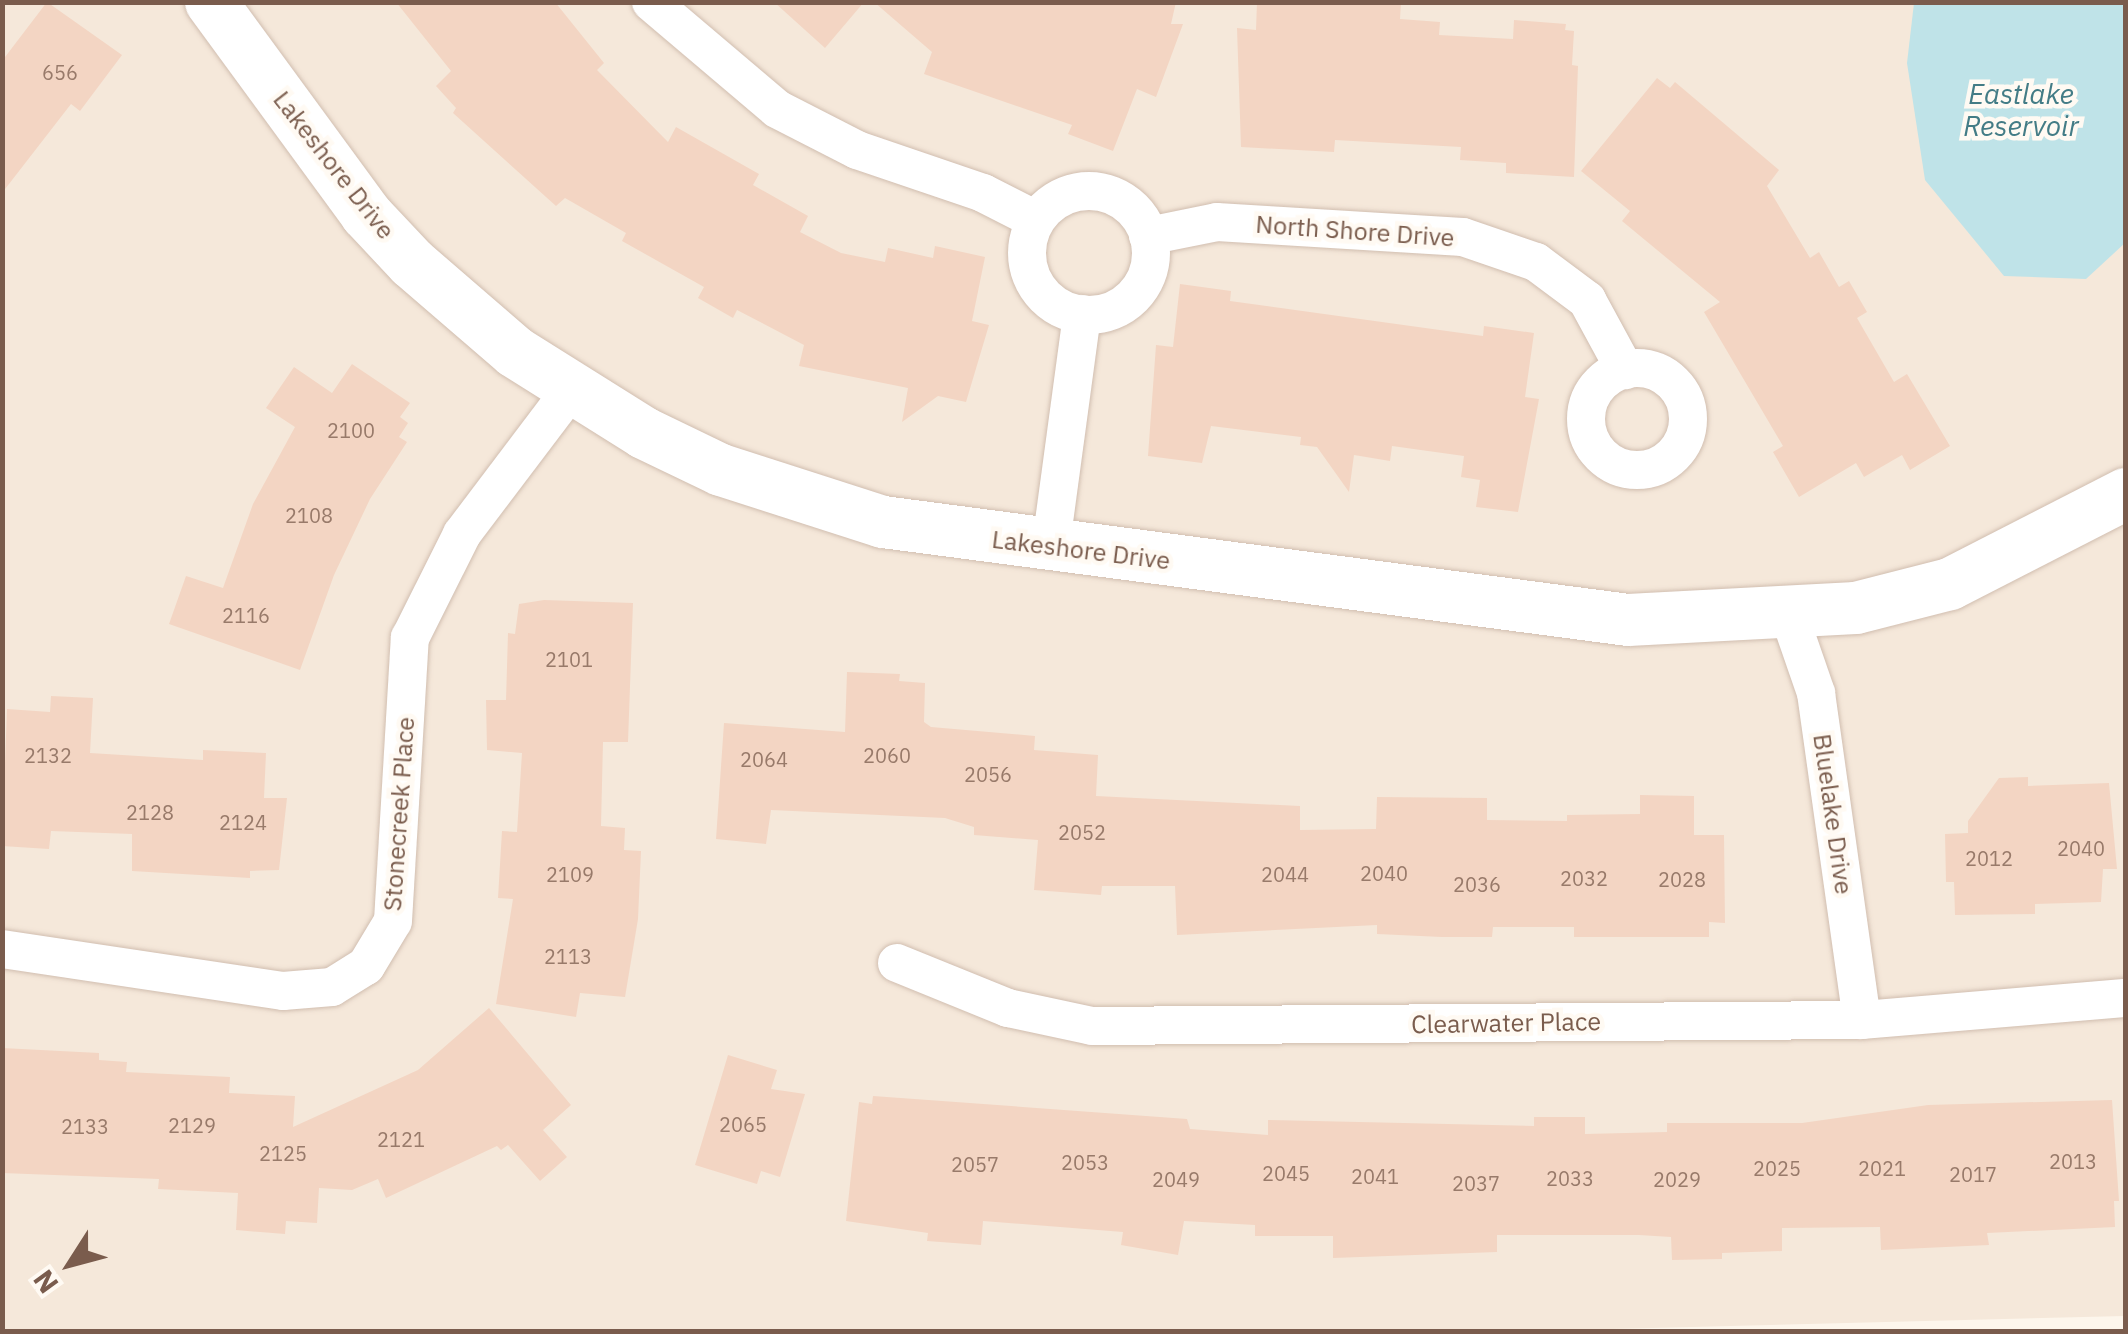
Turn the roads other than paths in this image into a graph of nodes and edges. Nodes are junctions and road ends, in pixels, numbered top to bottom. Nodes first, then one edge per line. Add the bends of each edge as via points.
1 (211, 2) edge
2 (651, 2) edge
3 (1036, 220) junction
4 (1148, 236) junction
5 (1082, 314) junction
6 (1625, 370) dead end
7 (570, 391) junction
8 (2126, 494) edge
9 (1051, 544) junction
10 (1788, 612) junction
11 (2, 949) edge
12 (897, 963) dead end
13 (2126, 998) edge
14 (1862, 1020) junction

1 - 7 street, Lakeshore Drive via 366,214 462,309
2 - 3 street via 777,109 857,150 983,193
3 - 4 street via 1050,204 1088,190 1127,204
3 - 5 street via 1028,239 1033,280 1045,297
4 - 5 street via 1150,256 1136,293 1102,313
4 - 6 street, North Shore Drive via 1218,222 1463,237 1536,262 1587,300
5 - 9 street
7 - 9 street, Lakeshore Drive via 706,462 801,500 967,537
7 - 11 street, Stonecreek Place via 462,534 410,638 394,922 366,966 332,987 283,990
8 - 10 street, Lakeshore Drive via 1950,584 1856,608
9 - 10 street, Lakeshore Drive via 1628,620
10 - 14 street, Bluelake Drive via 1816,693
12 - 14 street, Clearwater Place via 1008,1008 1092,1026
13 - 14 street, Clearwater Place

